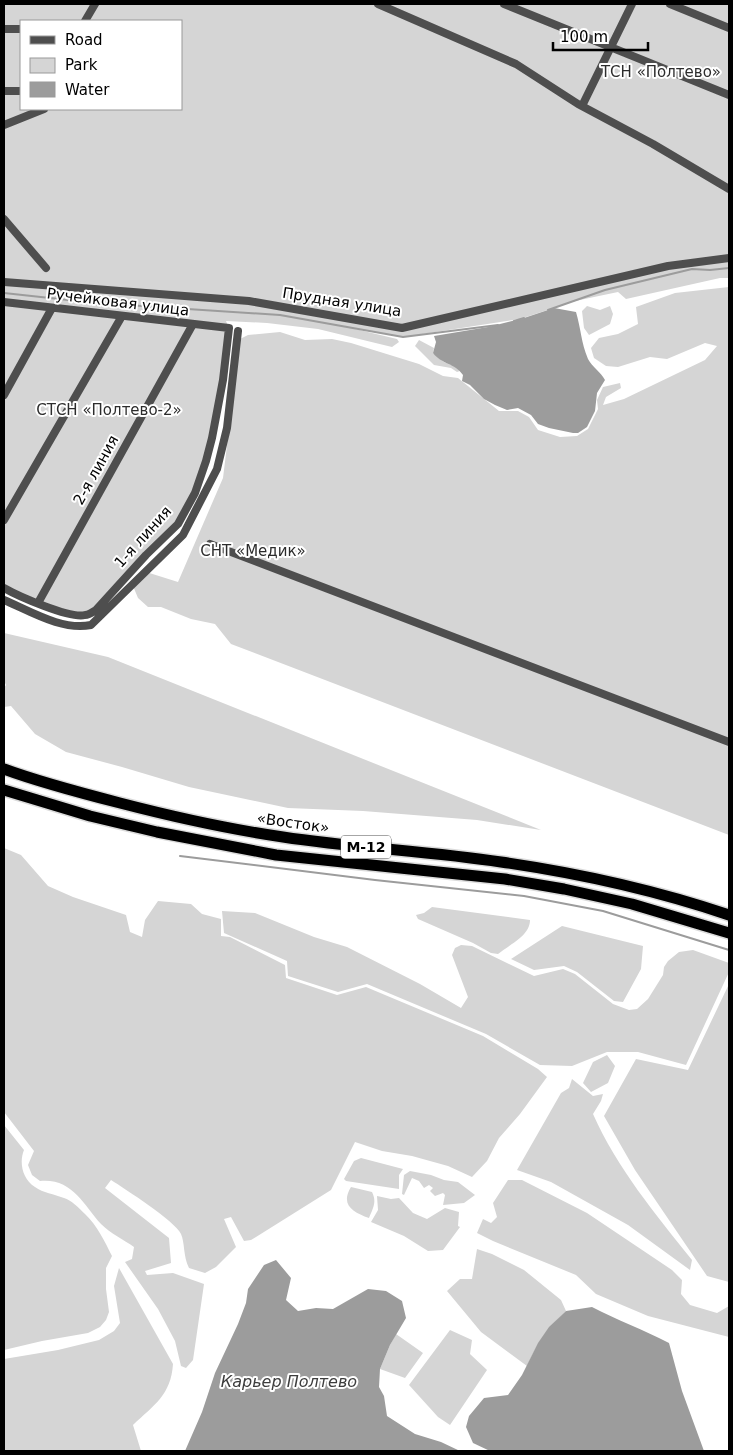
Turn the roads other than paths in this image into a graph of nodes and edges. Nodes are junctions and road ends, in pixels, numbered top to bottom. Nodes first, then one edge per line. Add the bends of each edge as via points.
1 (95, 4) edge
2 (378, 4) edge
3 (504, 4) edge
4 (632, 4) edge
5 (670, 4) edge
6 (86, 20) edge
7 (729, 28) edge
8 (4, 29) edge
9 (20, 29) edge
10 (611, 47) junction
11 (4, 91) edge
12 (20, 91) edge
13 (729, 95) edge
14 (582, 106) junction
15 (42, 110) edge
16 (4, 125) edge
17 (729, 188) edge
18 (4, 219) edge
19 (729, 258) edge
20 (46, 268) dead end
21 (4, 282) edge
22 (4, 302) edge
23 (52, 308) junction
24 (122, 316) junction
25 (193, 324) junction
26 (229, 328) joint
27 (238, 332) dead end
28 (4, 395) edge
29 (4, 520) edge
30 (210, 544) dead end
31 (4, 588) edge
32 (4, 600) edge
33 (38, 603) junction
34 (729, 742) edge
35 (4, 769) edge
36 (4, 790) edge
37 (729, 915) edge
38 (729, 933) edge

1 - 6 street
2 - 14 street via 516,64
3 - 10 street
4 - 10 street
5 - 7 street
8 - 9 street
10 - 13 street
10 - 14 street
11 - 12 street
14 - 17 street
15 - 16 street
18 - 20 street
19 - 21 street, Прудная улица via 668,266 402,328 249,301
22 - 23 street, Ручейковая улица
23 - 24 street, Ручейковая улица
23 - 28 street
24 - 25 street, Ручейковая улица
24 - 29 street
25 - 26 street, Ручейковая улица
25 - 33 street, 2-я линия
26 - 33 street, 1-я линия via 224,380 206,461 195,493 178,524 96,610 86,616 72,616
27 - 32 street via 226,428 217,469 183,535 91,625 81,627 56,622
30 - 34 street
31 - 33 street
35 - 37 highway, «Восток» / М-12 via 51,785 219,826 572,873
36 - 38 highway, М-12 via 157,832 276,855 505,879 564,889 632,904

